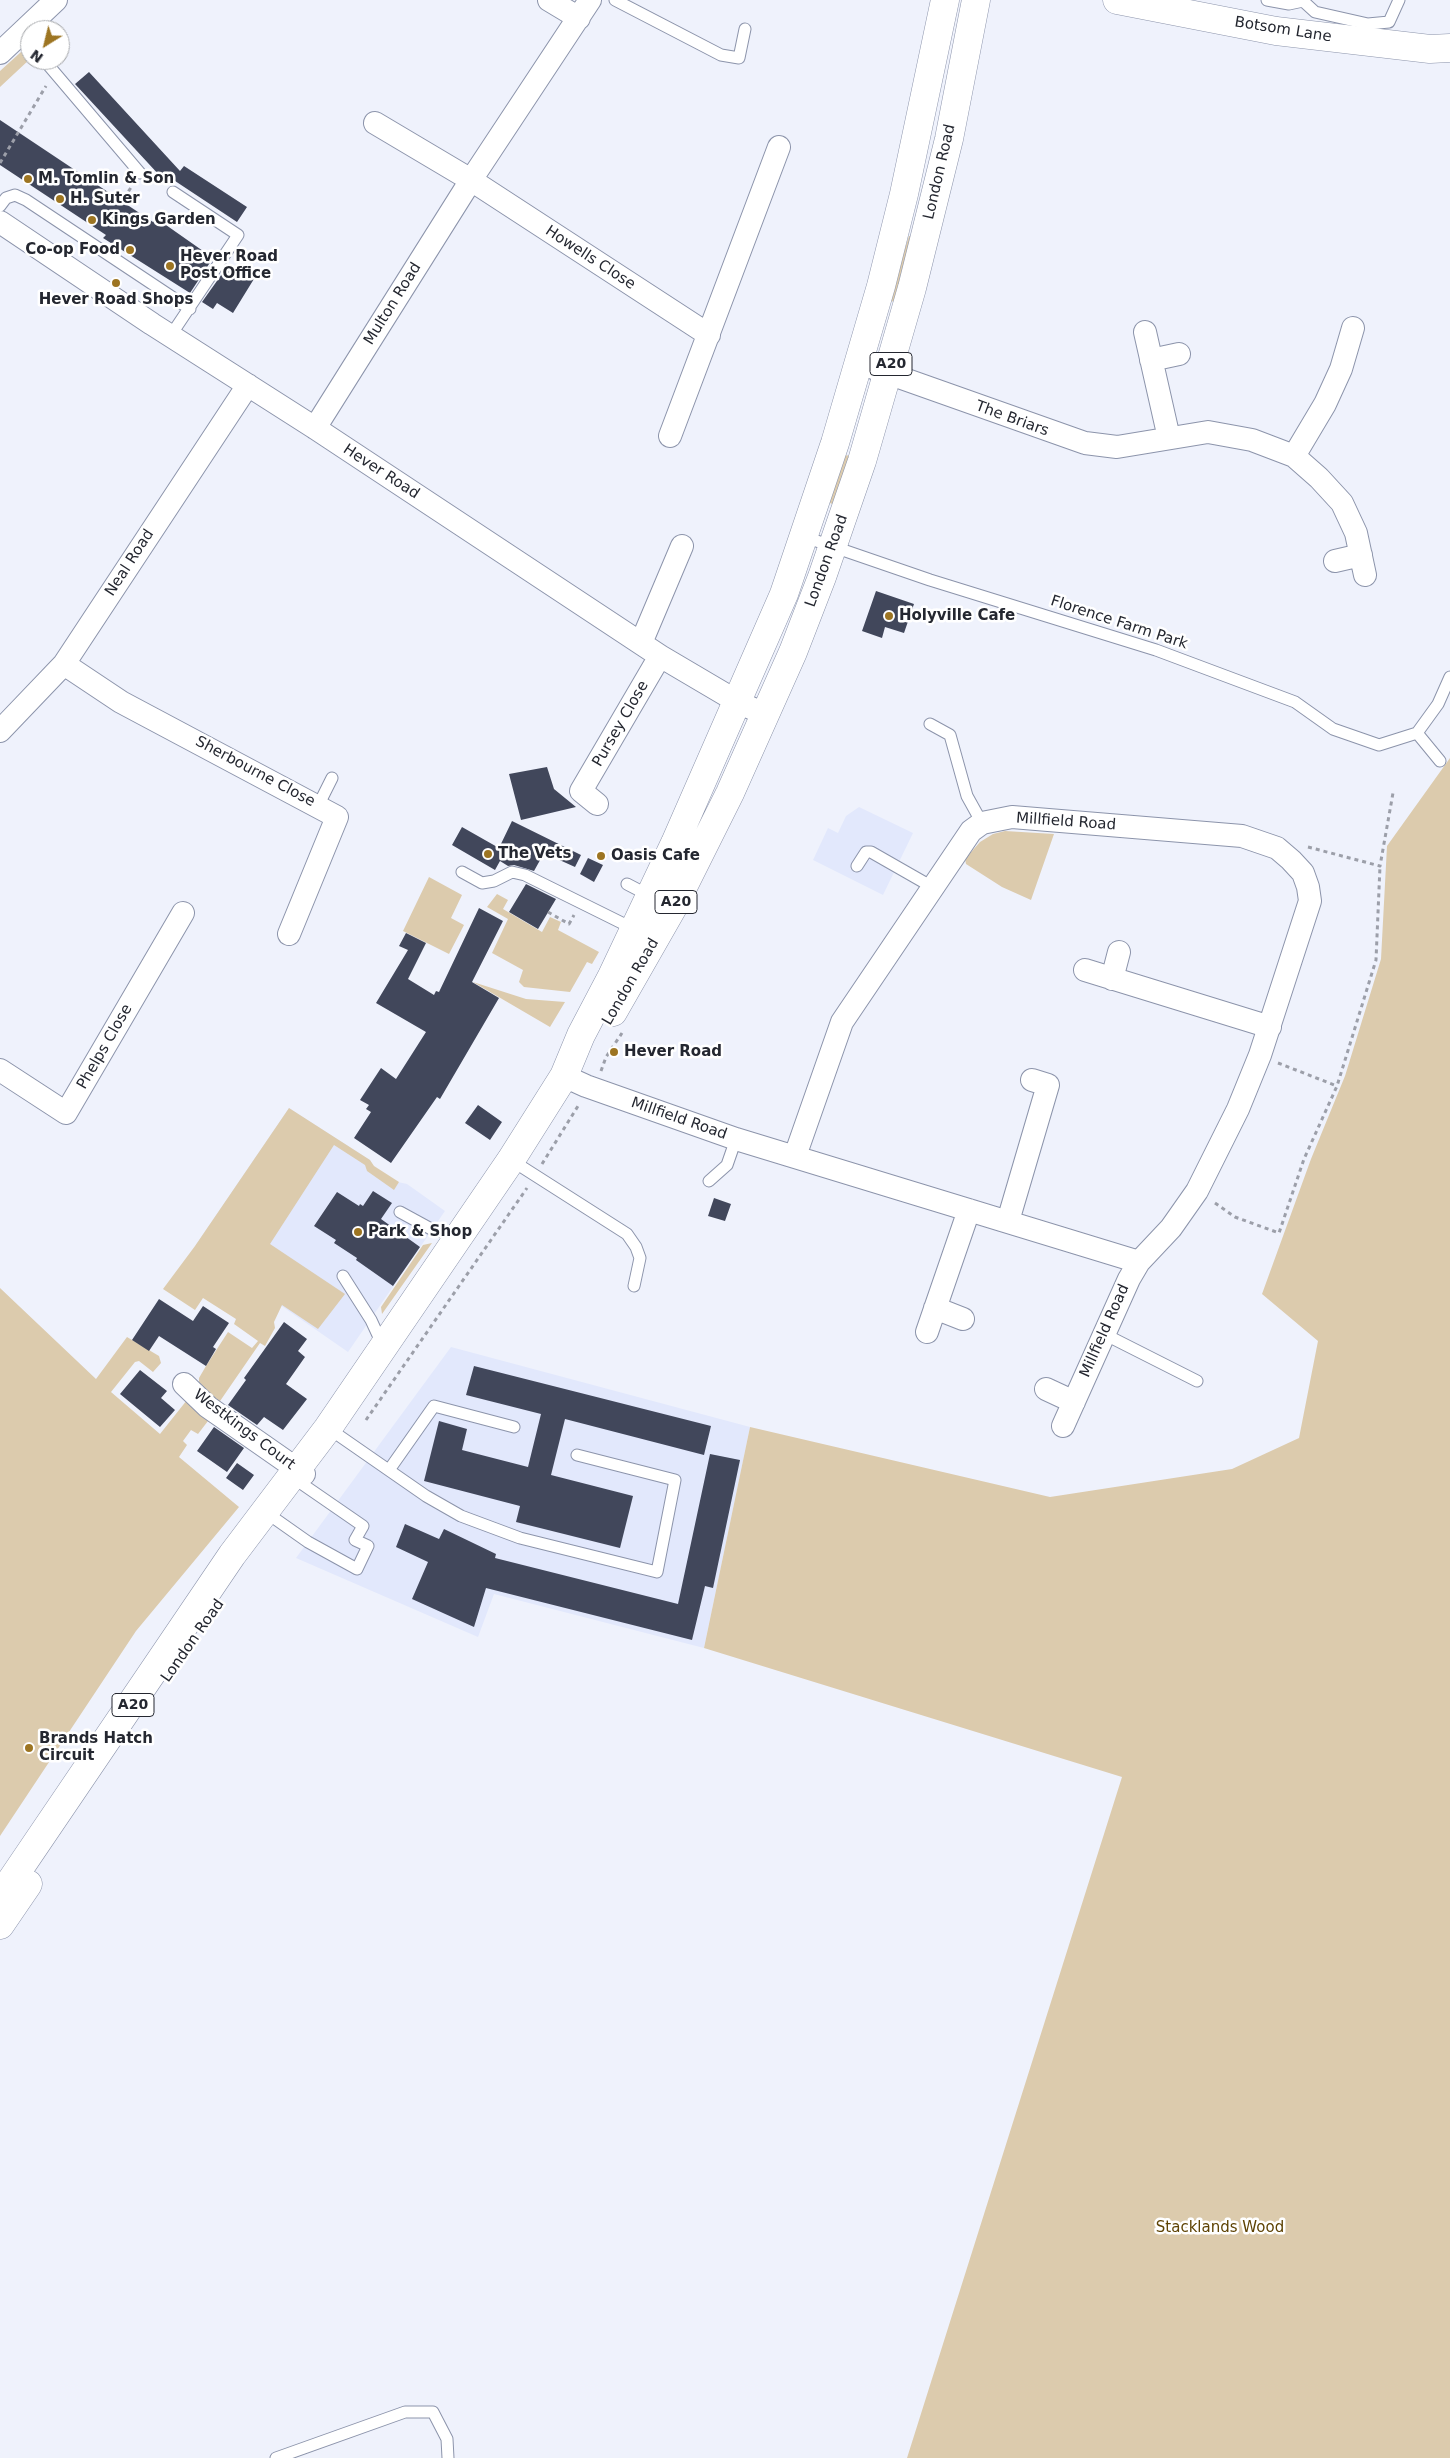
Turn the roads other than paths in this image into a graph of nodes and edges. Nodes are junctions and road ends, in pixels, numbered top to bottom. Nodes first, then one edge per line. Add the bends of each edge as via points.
1 (56, 0) edge
2 (549, 0) edge
3 (615, 0) edge
4 (945, 0) edge
5 (976, 0) edge
6 (1117, 0) edge
7 (1267, 0) edge
8 (1303, 0) edge
9 (1398, 2) edge
10 (585, 9) edge
11 (40, 20) edge
12 (745, 29) dead end
13 (20, 42) edge
14 (1450, 48) edge
15 (0, 53) edge
16 (53, 70) edge
17 (376, 123) dead end
18 (779, 147) dead end
19 (140, 173) dead end
20 (471, 180) junction
21 (174, 192) dead end
22 (0, 206) edge
23 (0, 222) edge
24 (190, 309) junction
25 (1353, 328) dead end
26 (1145, 332) dead end
27 (710, 335) junction
28 (171, 336) junction
29 (1179, 354) dead end
30 (1151, 360) junction
31 (859, 363) junction
32 (889, 373) junction
33 (248, 385) junction
34 (315, 428) junction
35 (670, 436) dead end
36 (1169, 438) junction
37 (1294, 456) junction
38 (805, 537) junction
39 (682, 546) dead end
40 (833, 546) junction
41 (1335, 561) dead end
42 (641, 643) junction
43 (660, 656) junction
44 (64, 664) junction
45 (1450, 677) edge
46 (738, 702) junction
47 (766, 715) junction
48 (930, 724) dead end
49 (0, 731) edge
50 (1417, 733) junction
51 (1440, 761) dead end
52 (332, 778) dead end
53 (582, 792) dead end
54 (318, 806) junction
55 (982, 824) junction
56 (857, 866) dead end
57 (462, 872) dead end
58 (627, 884) dead end
59 (934, 888) junction
60 (662, 902) junction
61 (184, 913) dead end
62 (289, 934) dead end
63 (644, 935) junction
64 (1119, 952) dead end
65 (1085, 970) dead end
66 (1112, 979) junction
67 (1270, 1027) junction
68 (0, 1070) edge
69 (564, 1076) junction
70 (1032, 1080) dead end
71 (736, 1138) junction
72 (796, 1156) junction
73 (511, 1160) junction
74 (709, 1181) dead end
75 (969, 1210) junction
76 (400, 1212) dead end
77 (1008, 1221) junction
78 (460, 1235) junction
79 (1139, 1262) junction
80 (344, 1276) dead end
81 (634, 1286) dead end
82 (935, 1308) junction
83 (963, 1319) dead end
84 (927, 1332) dead end
85 (1104, 1334) junction
86 (384, 1347) junction
87 (1197, 1381) dead end
88 (184, 1384) dead end
89 (1046, 1390) dead end
90 (1074, 1402) junction
91 (1063, 1426) dead end
92 (514, 1427) dead end
93 (328, 1428) junction
94 (577, 1455) dead end
95 (389, 1470) junction
96 (297, 1475) junction
97 (270, 1515) junction
98 (0, 1897) edge
99 (0, 1925) edge
100 (276, 2458) edge
101 (448, 2458) edge

1 - 11 street
2 - 10 street
3 - 12 lane via 721,55 739,58
4 - 31 main road, London Road / A20 via 904,194
5 - 32 main road, London Road / A20 via 939,182
6 - 14 main road, Botsom Lane via 1276,31 1430,49
7 - 8 lane via 1289,4
8 - 9 lane via 1314,12 1368,24 1389,22
10 - 20 street, Multon Road
13 - 15 street
16 - 19 lane
17 - 20 street
18 - 27 street
20 - 27 street, Howells Close
20 - 34 street, Multon Road
21 - 24 lane via 238,235
22 - 24 lane via 6,198 15,195 26,200
23 - 28 street, Hever Road
24 - 28 lane
25 - 37 street via 1342,369
26 - 30 street
27 - 35 street
28 - 33 street, Hever Road
29 - 30 street
30 - 36 street
31 - 32 street, The Briars
31 - 38 main road, London Road / A20
32 - 36 street, The Briars via 1085,444 1117,447
32 - 40 main road, London Road / A20
33 - 34 street, Hever Road
33 - 44 street, Neal Road
34 - 42 street, Hever Road
36 - 37 street, The Briars via 1208,432 1252,440
37 - 41 street, The Briars via 1342,503 1356,533 1363,565
38 - 40 lane, Florence Farm Park
38 - 46 main road, London Road / A20
39 - 42 street
40 - 47 main road, London Road / A20
40 - 50 lane, Florence Farm Park via 930,580 1156,650 1295,702 1333,729 1379,745
42 - 43 street, Hever Road
43 - 46 street, Hever Road
43 - 53 street, Pursey Close
44 - 49 street, Neal Road
44 - 54 street, Sherbourne Close via 121,702
45 - 50 lane via 1438,704
46 - 47 street, Hever Road
46 - 60 main road, London Road / A20
47 - 60 main road, London Road / A20 via 730,793
48 - 55 lane via 950,735 967,796
50 - 51 lane
52 - 54 lane
54 - 62 street, Sherbourne Close via 337,817
55 - 59 street, Millfield Road via 970,831
55 - 67 street, Millfield Road via 1012,817 1242,836 1277,848 1303,873 1310,901
56 - 59 lane via 866,852 871,852
57 - 63 lane via 482,883 512,872 525,875
58 - 60 lane
59 - 72 street, Millfield Road via 842,1022
60 - 63 main road, London Road / A20
61 - 68 street, Phelps Close via 66,1113
63 - 69 main road, London Road / A20 via 581,1035
64 - 66 street
65 - 66 street
66 - 67 street
67 - 79 street, Millfield Road via 1238,1109 1197,1191
69 - 71 street, Millfield Road
69 - 73 main road, London Road / A20
70 - 77 street via 1048,1085
71 - 72 street, Millfield Road
71 - 74 lane via 727,1165
72 - 75 street, Millfield Road
73 - 78 main road, London Road / A20
73 - 81 lane via 627,1234 640,1258
75 - 77 street, Millfield Road
75 - 82 street
76 - 78 lane via 432,1230
77 - 79 street, Millfield Road
78 - 86 main road, London Road / A20
79 - 85 street, Millfield Road
80 - 86 lane
82 - 83 street
82 - 84 street
85 - 87 lane
85 - 90 street, Millfield Road
86 - 93 main road, London Road / A20
88 - 96 street, Westkings Court via 208,1407
89 - 90 street
90 - 91 street, Millfield Road
92 - 95 lane via 434,1406
93 - 95 lane
93 - 96 main road, London Road / A20
94 - 95 lane via 675,1480 657,1572 520,1538 469,1519 426,1496
96 - 97 main road, London Road / A20
96 - 97 lane via 363,1526 355,1540 368,1546 356,1569 308,1542
97 - 98 main road, London Road / A20
97 - 99 main road, London Road / A20
100 - 101 lane via 405,2412 433,2412 447,2439

